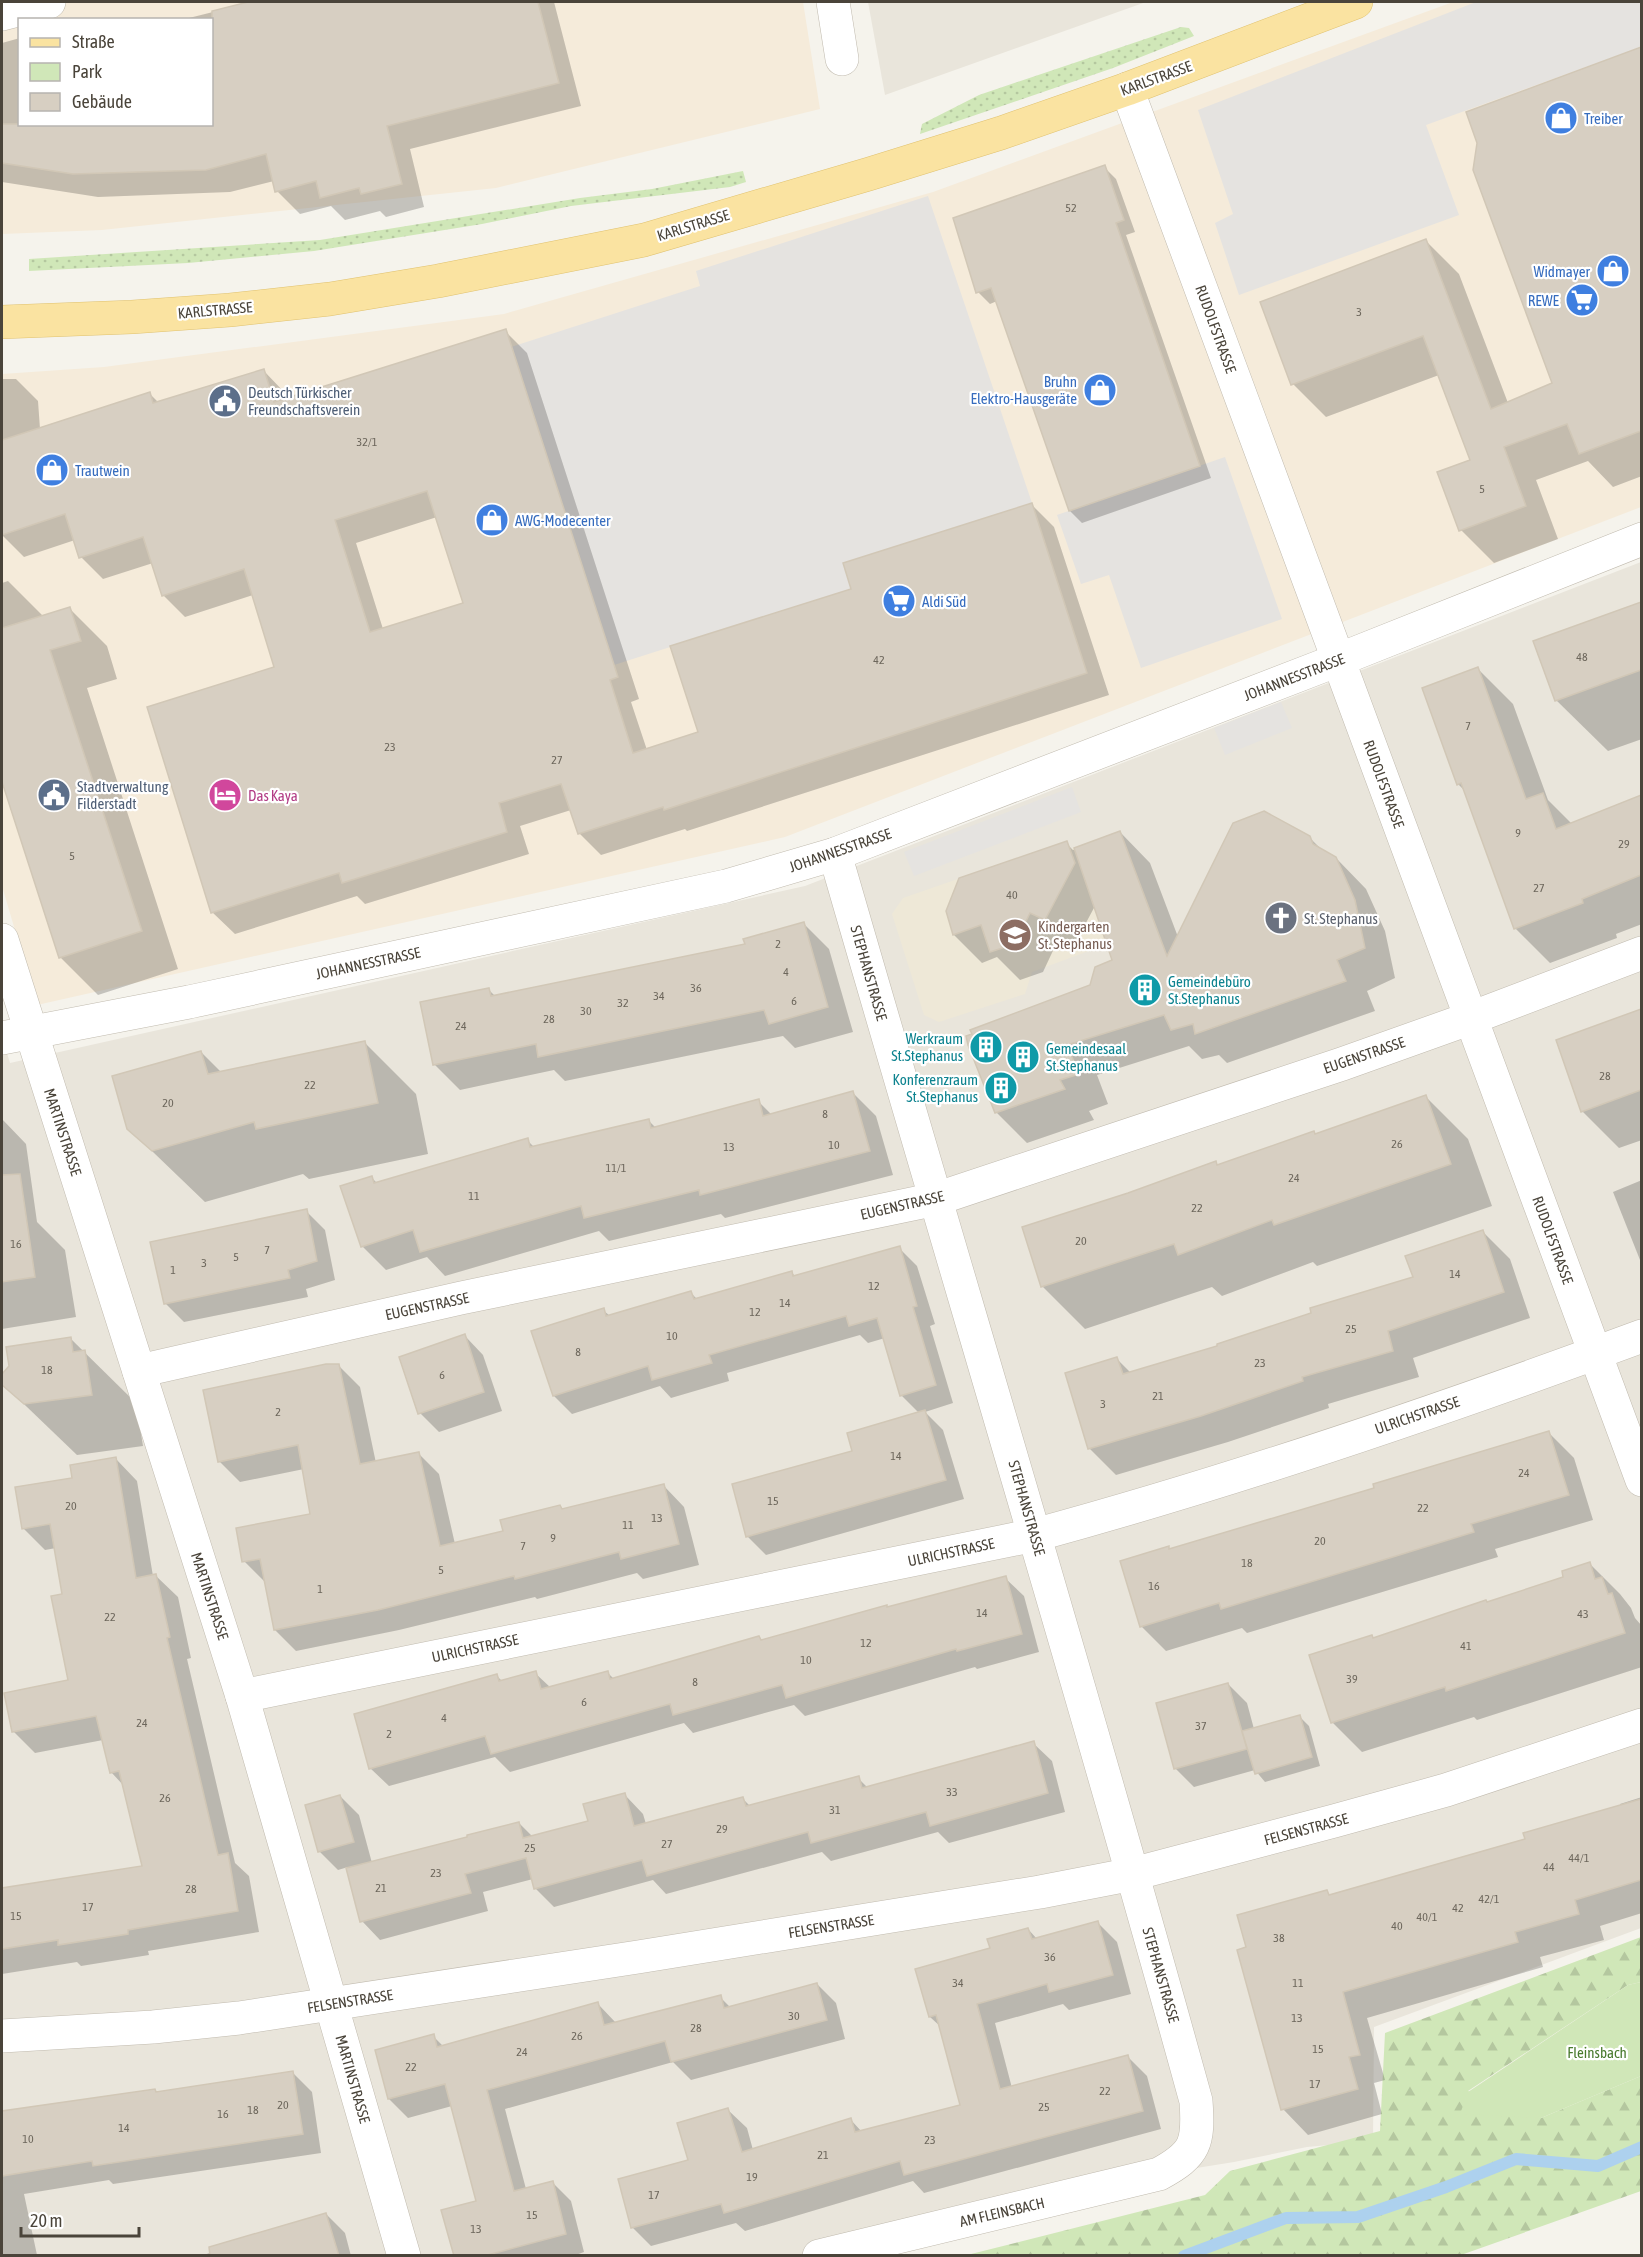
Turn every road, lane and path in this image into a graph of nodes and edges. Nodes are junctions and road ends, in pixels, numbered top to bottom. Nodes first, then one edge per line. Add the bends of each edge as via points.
1 (49, 2) edge
2 (833, 2) edge
3 (1356, 2) edge
4 (2, 14) edge
5 (842, 59) dead end
6 (1127, 89) junction
7 (2, 322) edge
8 (1641, 538) edge
9 (1338, 660) junction
10 (835, 854) junction
11 (2, 940) edge
12 (1641, 953) edge
13 (1471, 1018) junction
14 (16, 1036) edge
15 (936, 1199) junction
16 (1641, 1336) edge
17 (1595, 1353) junction
18 (139, 1371) junction
19 (1641, 1480) edge
20 (1035, 1535) junction
21 (242, 1696) junction
22 (1641, 1725) edge
23 (1133, 1874) junction
24 (333, 2004) junction
25 (2, 2036) edge
26 (1182, 2162) joint
27 (404, 2256) edge
28 (819, 2256) edge

1 - 4 street
2 - 5 street
3 - 6 main road, KARLSTRASSE
6 - 7 main road, KARLSTRASSE via 869,174 644,240 593,251 330,299 132,317
6 - 9 street, RUDOLFSTRASSE
8 - 9 street, JOHANNESSTRASSE
9 - 10 street, JOHANNESSTRASSE
9 - 13 street, RUDOLFSTRASSE
10 - 14 street, JOHANNESSTRASSE via 726,886
10 - 15 street, STEPHANSTRASSE
11 - 14 street, MARTINSTRASSE
12 - 13 street, EUGENSTRASSE
13 - 15 street, EUGENSTRASSE
13 - 17 street, RUDOLFSTRASSE
14 - 18 street, MARTINSTRASSE
15 - 18 street, EUGENSTRASSE via 461,1298
15 - 20 street, STEPHANSTRASSE
16 - 17 street, ULRICHSTRASSE
17 - 19 street, RUDOLFSTRASSE
17 - 20 street, ULRICHSTRASSE via 1252,1471
18 - 21 street, MARTINSTRASSE
20 - 21 street, ULRICHSTRASSE
20 - 23 street, STEPHANSTRASSE
21 - 24 street, MARTINSTRASSE
22 - 23 street, FELSENSTRASSE via 1446,1790
23 - 24 street, FELSENSTRASSE via 946,1908
23 - 26 street, STEPHANSTRASSE via 1196,2101 1195,2142
24 - 25 street, FELSENSTRASSE via 153,2027
24 - 27 street, MARTINSTRASSE
26 - 28 street, AM FLEINSBACH via 1159,2174

